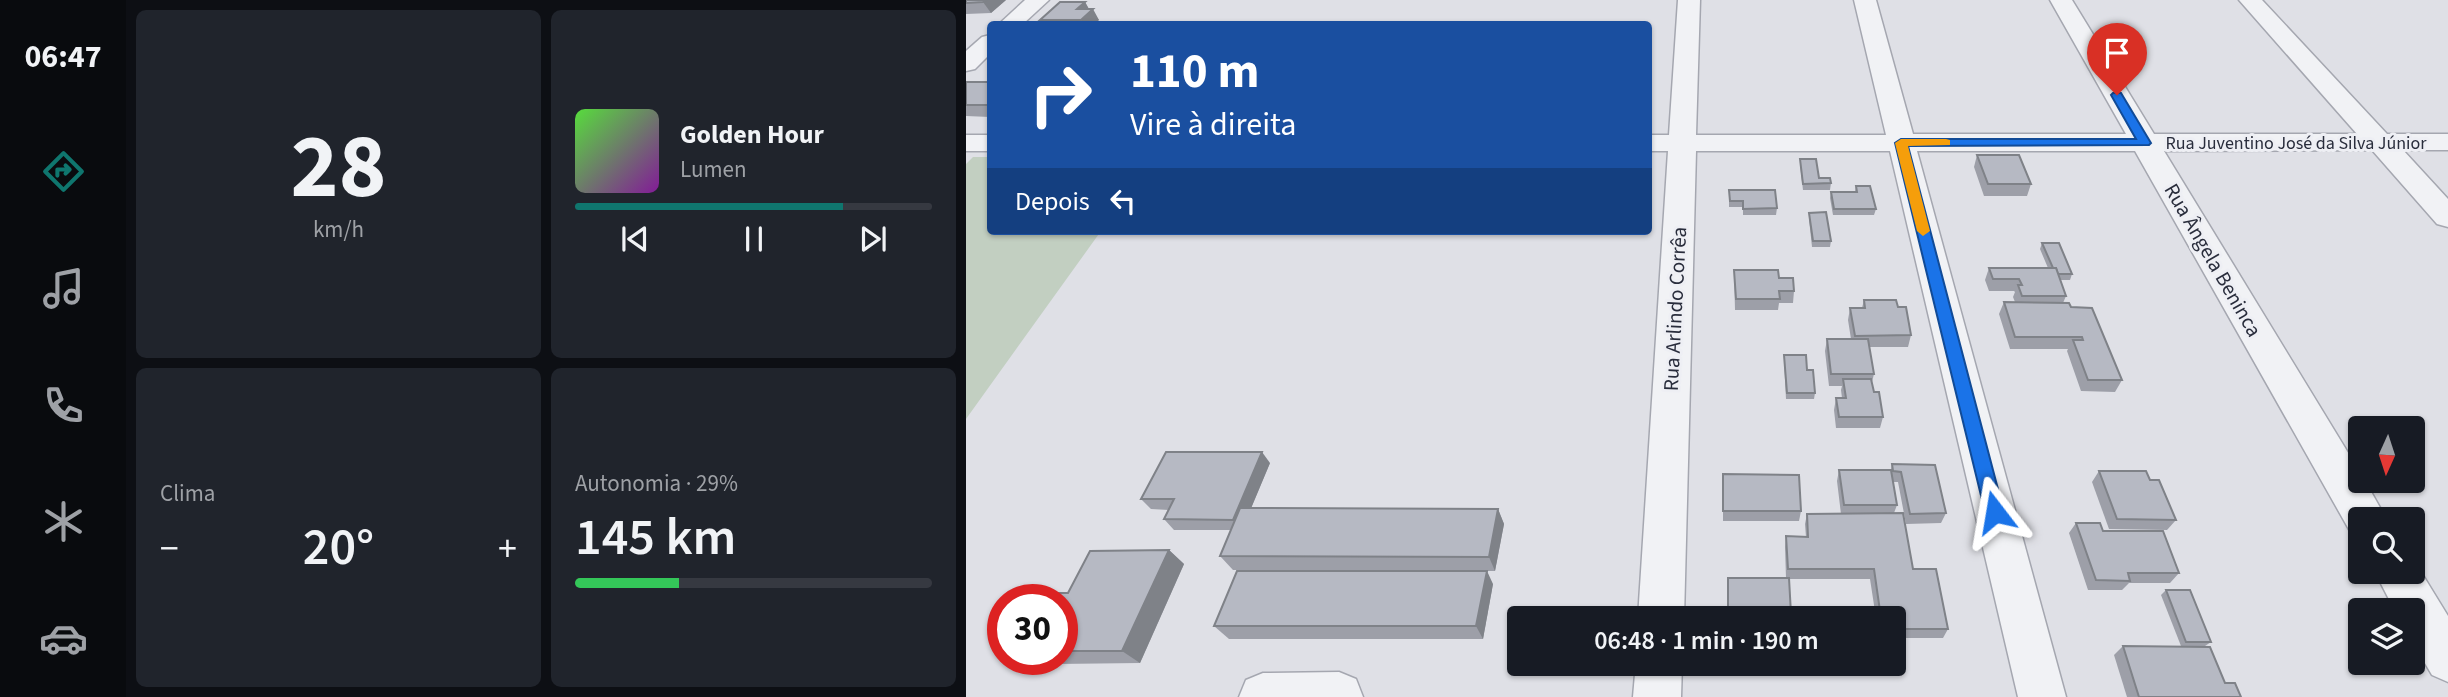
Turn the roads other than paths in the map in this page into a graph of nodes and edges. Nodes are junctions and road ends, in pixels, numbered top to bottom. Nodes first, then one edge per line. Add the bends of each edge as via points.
1 (1038, 0) edge
2 (1689, 0) edge
3 (1865, 0) edge
4 (2061, 0) edge
5 (2250, 0) edge
6 (1014, 21) edge
7 (987, 45) edge
8 (966, 64) edge
9 (2380, 142) junction
10 (2448, 142) edge
11 (966, 143) edge
12 (987, 143) edge
13 (1652, 143) edge
14 (1682, 143) junction
15 (1901, 143) junction
16 (2145, 143) junction
17 (2448, 217) edge
18 (2358, 507) edge
19 (2404, 584) edge
20 (1662, 606) edge
21 (2448, 659) edge
22 (1658, 676) edge
23 (1339, 696) edge
24 (1263, 697) edge
25 (1657, 697) edge
26 (2042, 697) edge

1 - 6 street
2 - 14 street, Rua Arlindo Corrêa
3 - 15 street
4 - 16 street, Rua Ângela Beninca
5 - 9 street
7 - 8 street
9 - 10 street, Rua Juventino José da Silva Júnior
9 - 16 street, Rua Juventino José da Silva Júnior
9 - 17 street
11 - 12 street
13 - 14 street, Rua Juventino José da Silva Júnior
14 - 15 street, Rua Juventino José da Silva Júnior
14 - 20 street, Rua Arlindo Corrêa
15 - 16 street, Rua Juventino José da Silva Júnior
15 - 26 street
16 - 18 street, Rua Ângela Beninca
19 - 21 street
22 - 25 street
23 - 24 street

